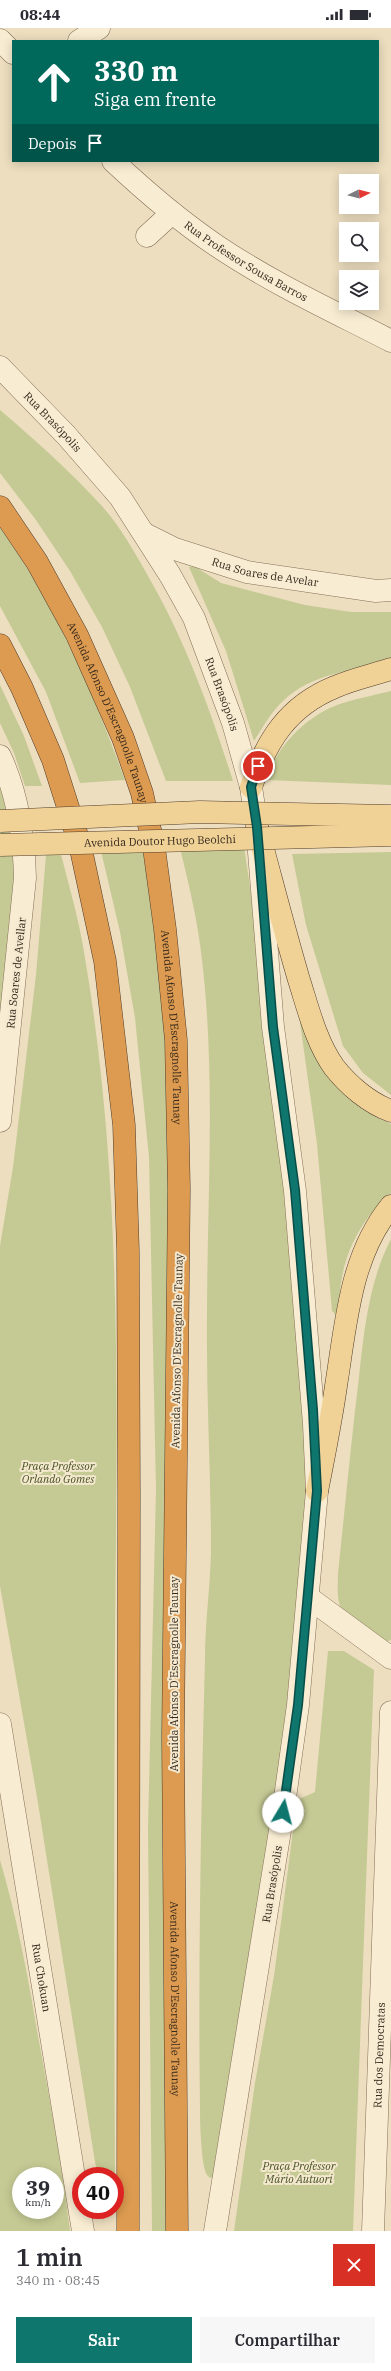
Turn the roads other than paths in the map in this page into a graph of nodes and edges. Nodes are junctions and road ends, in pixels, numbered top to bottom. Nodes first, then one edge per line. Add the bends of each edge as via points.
1 (99, 28) edge
2 (0, 40) edge
3 (81, 40) edge
4 (12, 52) edge
5 (114, 162) edge
6 (172, 213) junction
7 (148, 236) dead end
8 (391, 341) edge
9 (0, 367) edge
10 (0, 507) edge
11 (145, 534) junction
12 (391, 590) edge
13 (0, 645) edge
14 (391, 670) edge
15 (0, 756) edge
16 (251, 787) junction
17 (391, 816) edge
18 (0, 821) edge
19 (257, 827) junction
20 (391, 834) edge
21 (0, 845) edge
22 (391, 1111) edge
23 (0, 1121) edge
24 (391, 1206) edge
25 (317, 1491) junction
26 (309, 1598) junction
27 (391, 1658) edge
28 (391, 1712) edge
29 (0, 1724) edge
30 (0, 1813) edge
31 (31, 1905) junction
32 (83, 2231) edge
33 (128, 2231) edge
34 (177, 2231) edge
35 (215, 2231) edge
36 (373, 2231) edge

1 - 3 street
2 - 4 street
5 - 6 street, Rua Professor Sousa Barros
6 - 7 street
6 - 8 street, Rua Professor Sousa Barros via 231,254 298,294
9 - 11 street, Rua Brasópolis via 66,435 120,498
10 - 34 highway, Avenida Afonso D'Escragnolle Taunay via 37,562 77,635 124,738 144,801 154,848 165,929 176,1040 179,1189 173,1736
11 - 12 street, Rua Soares de Avelar via 175,549 247,572 376,591
11 - 16 street, Rua Brasópolis via 194,618 233,723
13 - 33 highway via 53,760 80,844 99,923 116,1040 124,1125 128,1251
14 - 16 main road via 335,686 313,698 291,715 265,749
15 - 23 street, Rua Soares de Avellar via 18,805 24,849 23,908
16 - 19 street, Rua Brasópolis
17 - 18 main road, bridge via 200,812
19 - 22 main road via 294,960 321,1042 333,1066 348,1083
19 - 25 street, Rua Brasópolis via 273,1027 295,1190
20 - 21 main road, Avenida Doutor Hugo Beolchi, bridge
24 - 25 main road via 370,1238 357,1270
25 - 26 street, Rua Brasópolis
26 - 27 street
26 - 35 street, Rua Brasópolis via 283,1812
28 - 36 street, Rua dos Democratas
29 - 31 street, Rua Chokuan
30 - 31 street
31 - 32 street, Rua Chokuan

